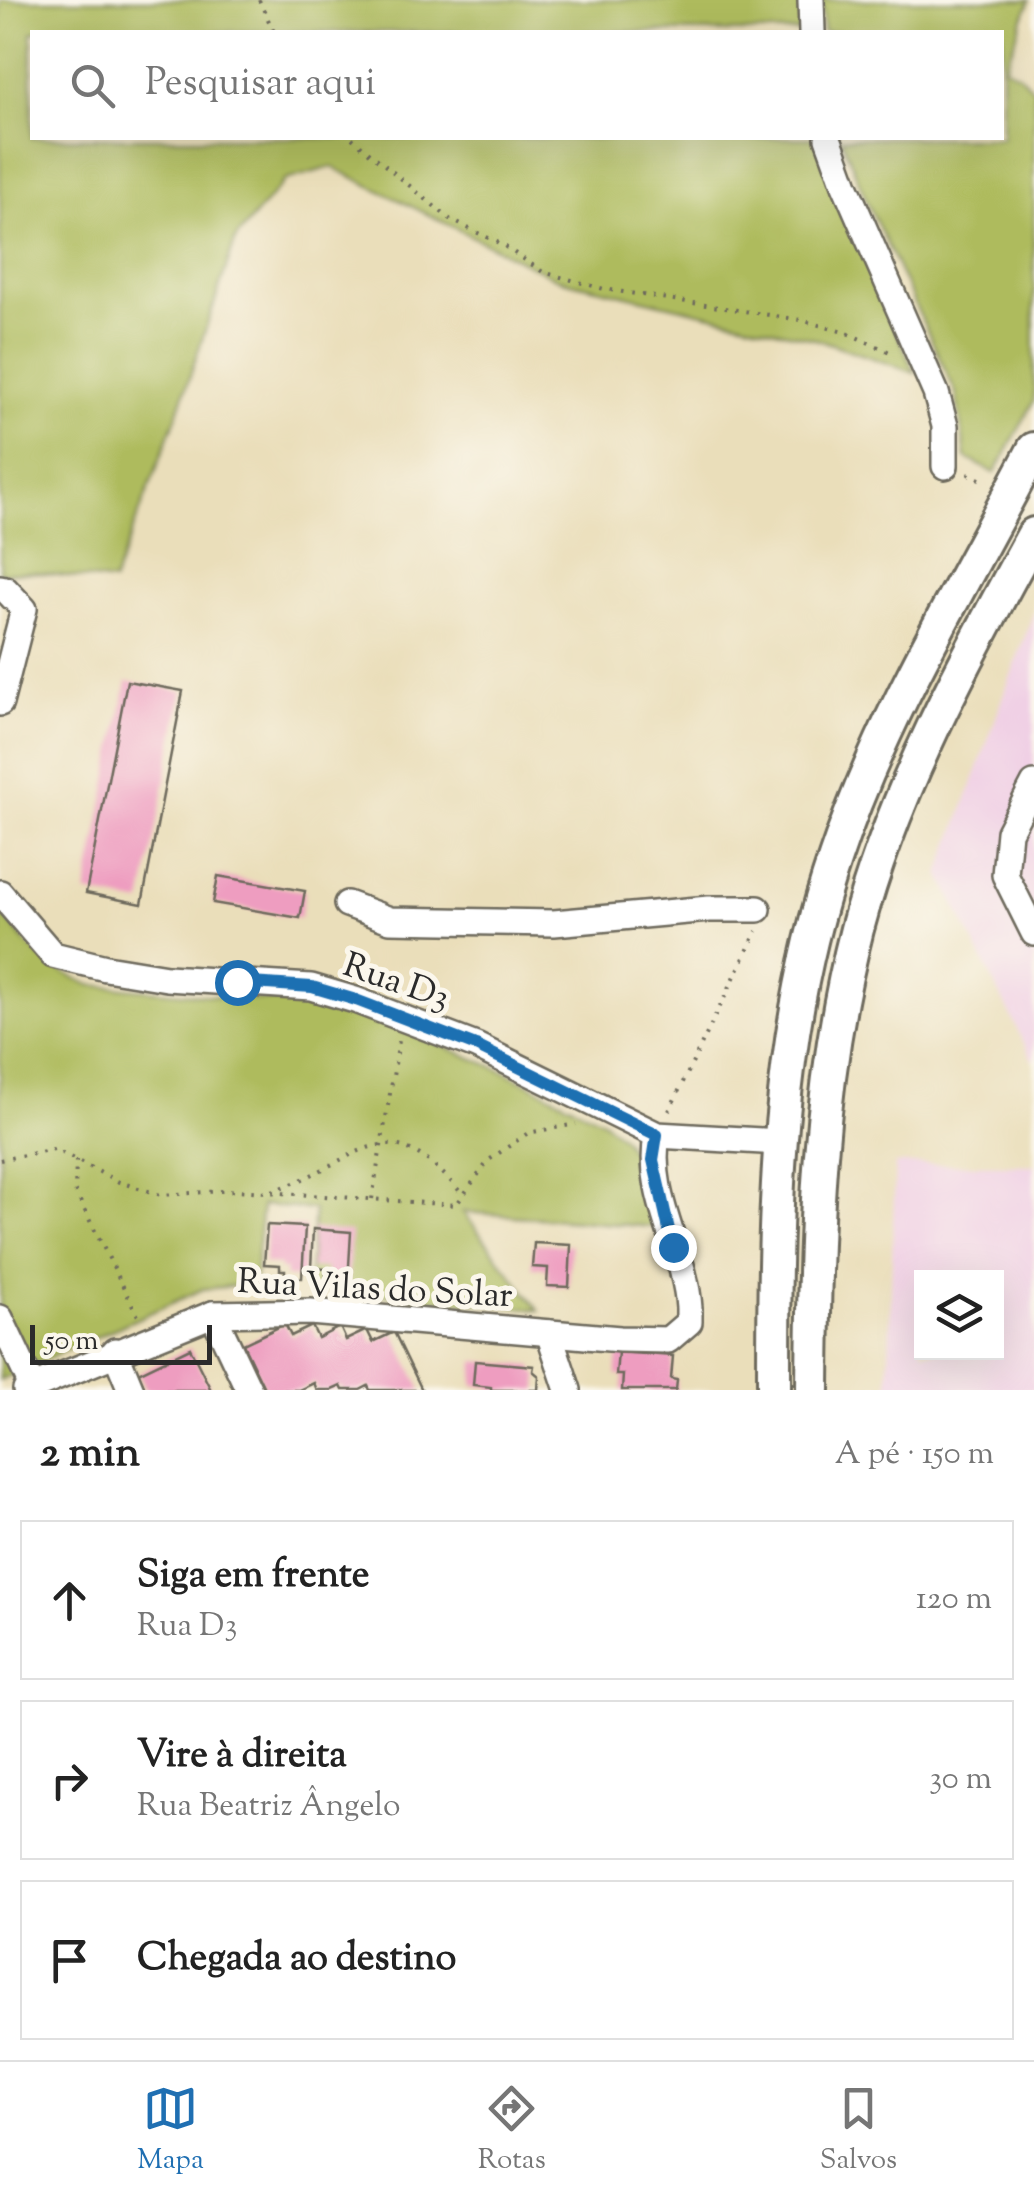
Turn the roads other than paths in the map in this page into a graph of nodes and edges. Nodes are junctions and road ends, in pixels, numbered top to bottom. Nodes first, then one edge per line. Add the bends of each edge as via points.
1 (810, 0) edge
2 (812, 30) edge
3 (829, 140) edge
4 (1034, 449) edge
5 (945, 466) road end
6 (1034, 534) edge
7 (0, 588) edge
8 (0, 703) edge
9 (1034, 784) edge
10 (0, 893) edge
11 (346, 904) dead end
12 (758, 910) road end
13 (1034, 933) edge
14 (657, 1135) junction
15 (779, 1142) junction
16 (213, 1314) junction
17 (0, 1318) edge
18 (549, 1333) junction
19 (115, 1351) junction
20 (31, 1389) edge
21 (131, 1390) edge
22 (249, 1390) edge
23 (568, 1390) edge
24 (774, 1390) edge
25 (814, 1390) edge

1 - 2 street
3 - 5 street via 936,393
4 - 15 main road via 874,758 834,858 790,1037
6 - 25 main road via 932,730 858,925 836,1024 822,1137
7 - 8 street via 24,609
9 - 13 street via 1009,832 1006,875
10 - 14 street, Rua D3 via 53,955 166,978 312,987 476,1046
11 - 12 street via 390,920 554,922
14 - 15 street, Rua D3
14 - 18 street via 653,1160 689,1322 658,1342
15 - 24 main road
16 - 18 street, Rua Vilas do Solar via 310,1312
16 - 19 street, Rua Vilas do Solar
16 - 22 street
17 - 20 street
18 - 23 street, Rua Vilas do Solar
19 - 20 street, Rua Vilas do Solar
19 - 21 street

